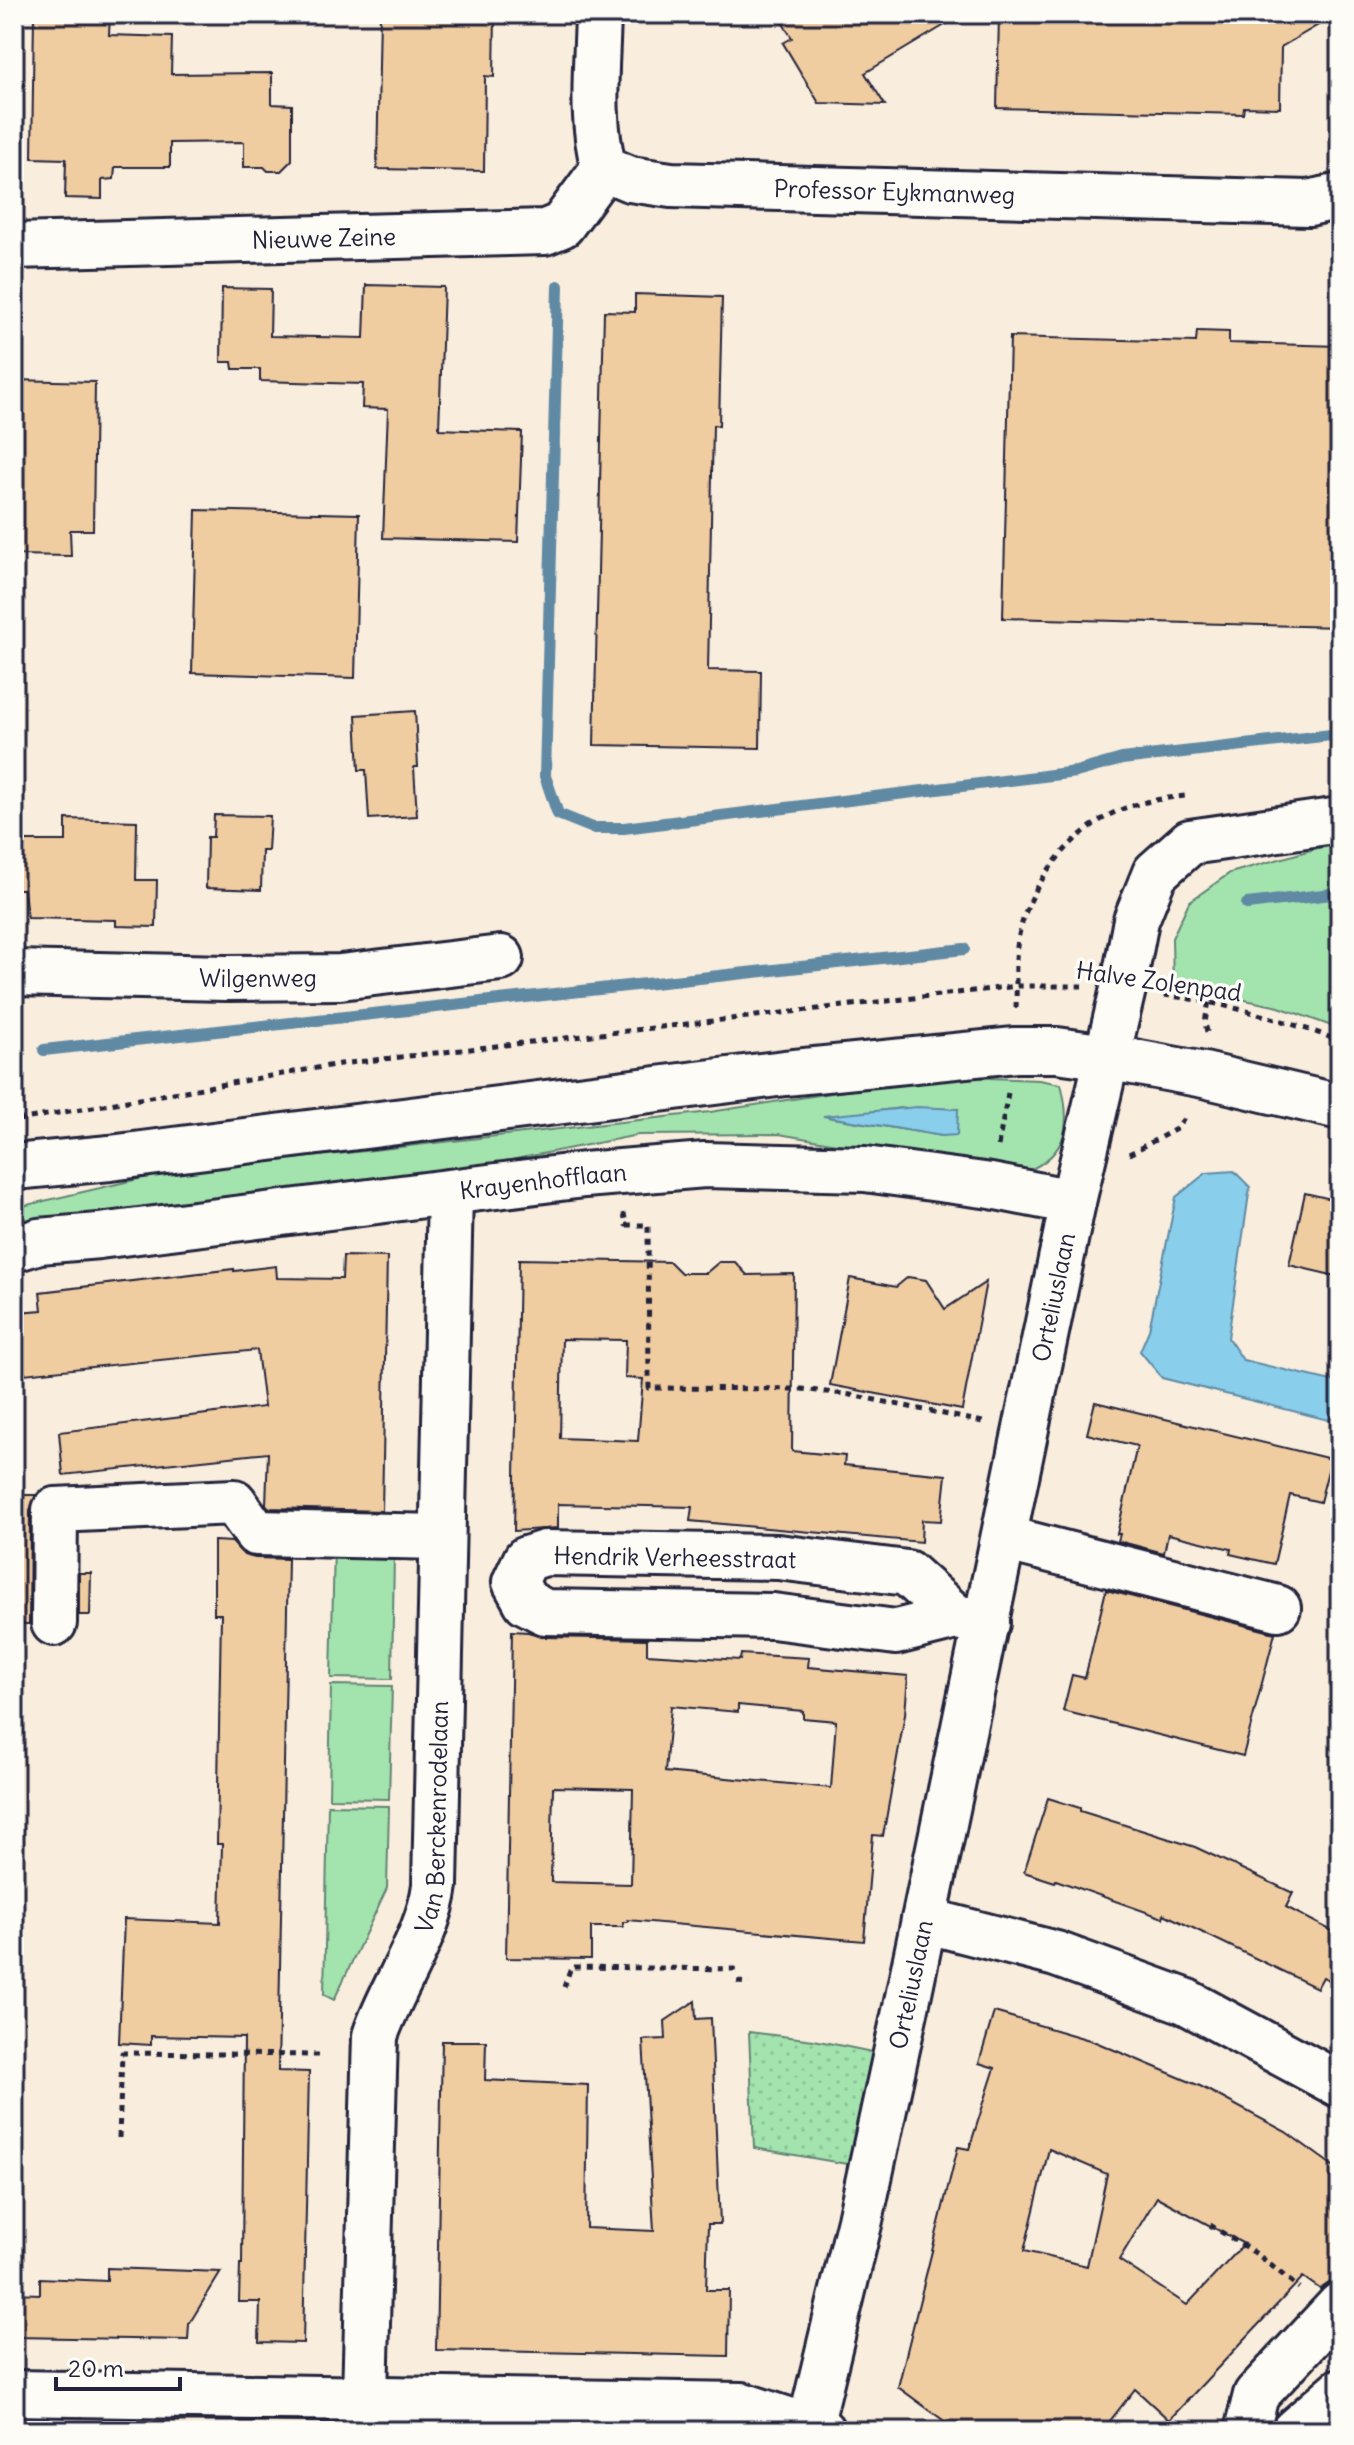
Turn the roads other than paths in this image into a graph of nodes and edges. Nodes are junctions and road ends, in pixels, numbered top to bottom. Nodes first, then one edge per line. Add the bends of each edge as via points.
1 (598, 14) edge
2 (604, 168) junction
3 (1340, 196) edge
4 (14, 246) edge
5 (1340, 820) edge
6 (501, 958) dead end
7 (14, 973) edge
8 (1107, 1057) junction
9 (1340, 1107) edge
10 (110, 1158) junction
11 (14, 1167) edge
12 (450, 1192) junction
13 (14, 1197) edge
14 (1073, 1202) junction
15 (14, 1249) edge
16 (441, 1537) junction
17 (1004, 1538) junction
18 (1278, 1608) dead end
19 (971, 1620) junction
20 (54, 1623) dead end
21 (924, 1920) junction
22 (1340, 2085) edge
23 (1336, 2310) edge
24 (1340, 2391) edge
25 (14, 2393) edge
26 (364, 2415) edge
27 (814, 2429) edge
28 (1247, 2431) edge
29 (1294, 2431) edge

1 - 2 street via 596,110
2 - 3 street, Professor Eykmanweg via 630,179 671,185 1309,203
2 - 4 street, Nieuwe Zeine via 562,225 545,232
5 - 8 street, Orteliuslaan via 1190,842 1155,873 1136,920
6 - 7 street, Wilgenweg via 340,977
8 - 9 street
8 - 10 street via 1015,1050 800,1071
8 - 14 street, Orteliuslaan
10 - 11 street
10 - 13 street
12 - 14 street, Krayenhofflaan via 705,1165 865,1169
12 - 15 street, Krayenhofflaan via 39,1241
12 - 16 street, Van Berckenrodelaan
14 - 17 street, Orteliuslaan
16 - 20 street via 256,1533 234,1502 55,1510
16 - 26 street, Van Berckenrodelaan via 435,1885 430,1917 375,2036
17 - 18 street
17 - 19 street, Orteliuslaan
19 - 19 street, Hendrik Verheesstraat via 896,1632 773,1616 545,1612 526,1602 515,1582 526,1559 545,1553 778,1557 907,1573
19 - 21 street, Orteliuslaan
21 - 22 street via 1056,1954 1185,2001
21 - 27 street, Orteliuslaan
23 - 28 street via 1256,2395
24 - 29 street
25 - 26 street
26 - 27 street via 742,2405

